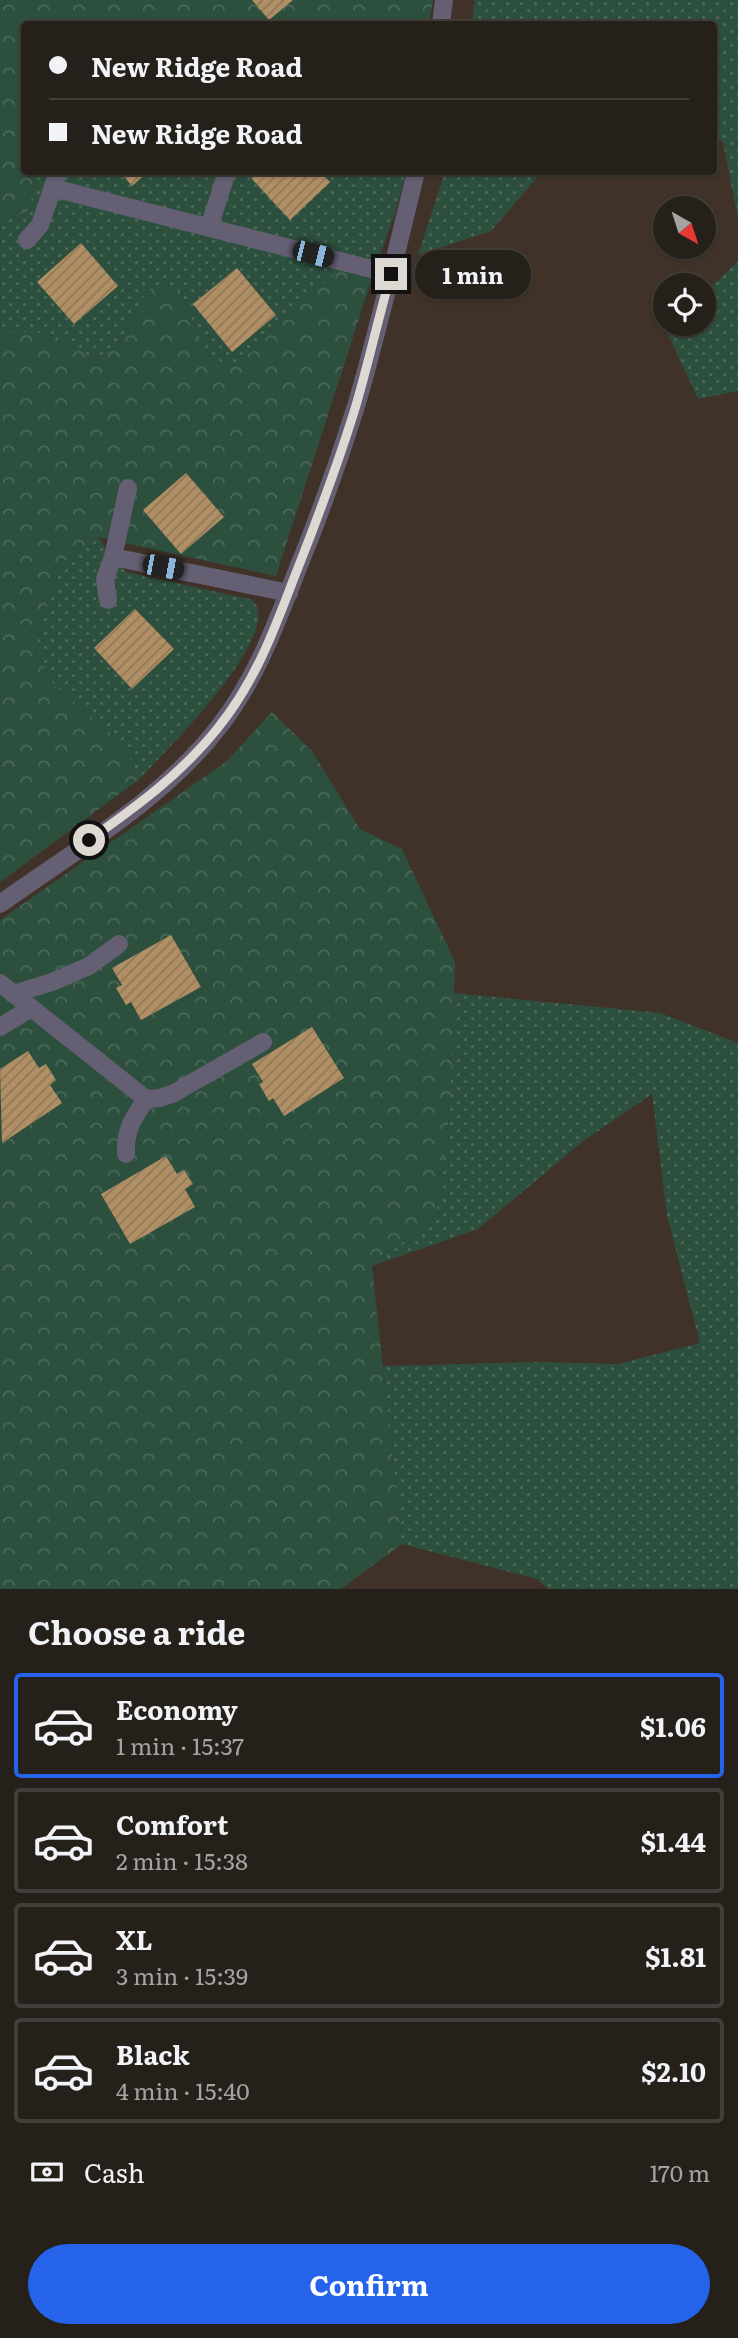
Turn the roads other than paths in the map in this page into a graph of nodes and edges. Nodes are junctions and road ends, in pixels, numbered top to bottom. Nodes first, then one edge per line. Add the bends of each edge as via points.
1 (444, 0) edge
2 (441, 21) edge
3 (225, 175) edge
4 (415, 175) edge
5 (55, 180) edge
6 (209, 227) junction
7 (27, 240) dead end
8 (391, 274) junction
9 (128, 488) dead end
10 (113, 557) junction
11 (289, 593) junction
12 (108, 600) dead end
13 (0, 904) edge
14 (119, 944) dead end
15 (7, 988) edge
16 (32, 1008) junction
17 (0, 1027) edge
18 (263, 1042) dead end
19 (146, 1099) junction
20 (125, 1154) dead end

1 - 2 street
3 - 6 street
4 - 8 street
5 - 6 street
5 - 7 street via 40,225
6 - 8 street
8 - 11 street via 356,403
9 - 10 street
10 - 11 street
10 - 12 street via 105,579
11 - 13 street via 243,693 178,773
14 - 15 street via 89,966 52,982
15 - 16 street
16 - 17 street
16 - 19 street
18 - 19 street via 174,1093
19 - 20 street via 125,1137

